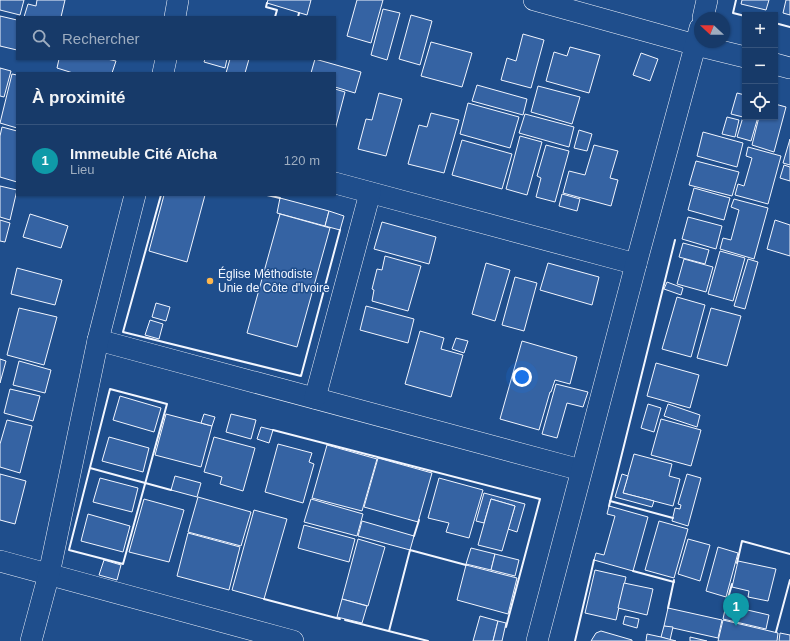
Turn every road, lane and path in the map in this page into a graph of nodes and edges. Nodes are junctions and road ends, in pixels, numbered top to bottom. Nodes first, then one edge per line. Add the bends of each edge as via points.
1 (178, 0) edge
2 (534, 0) edge
3 (707, 0) edge
4 (704, 12) edge
5 (175, 16) edge
6 (694, 36) edge
7 (695, 48) edge
8 (724, 48) edge
9 (742, 56) edge
10 (166, 60) edge
11 (778, 65) edge
12 (790, 68) edge
13 (163, 72) edge
14 (336, 183) edge
15 (370, 193) junction
16 (135, 196) edge
17 (636, 264) junction
18 (98, 340) junction
19 (315, 398) junction
20 (582, 470) junction
21 (0, 561) edge
22 (49, 574) junction
23 (30, 641) edge
24 (293, 641) edge
25 (537, 641) edge

1 - 5 street
2 - 6 street
3 - 4 street
7 - 17 street
8 - 9 street
10 - 13 street
11 - 12 street
14 - 15 street
15 - 17 street
15 - 19 street
16 - 18 street
17 - 20 street
18 - 19 street
18 - 22 street
19 - 20 street
20 - 25 street
21 - 22 street
22 - 23 street
22 - 24 street

